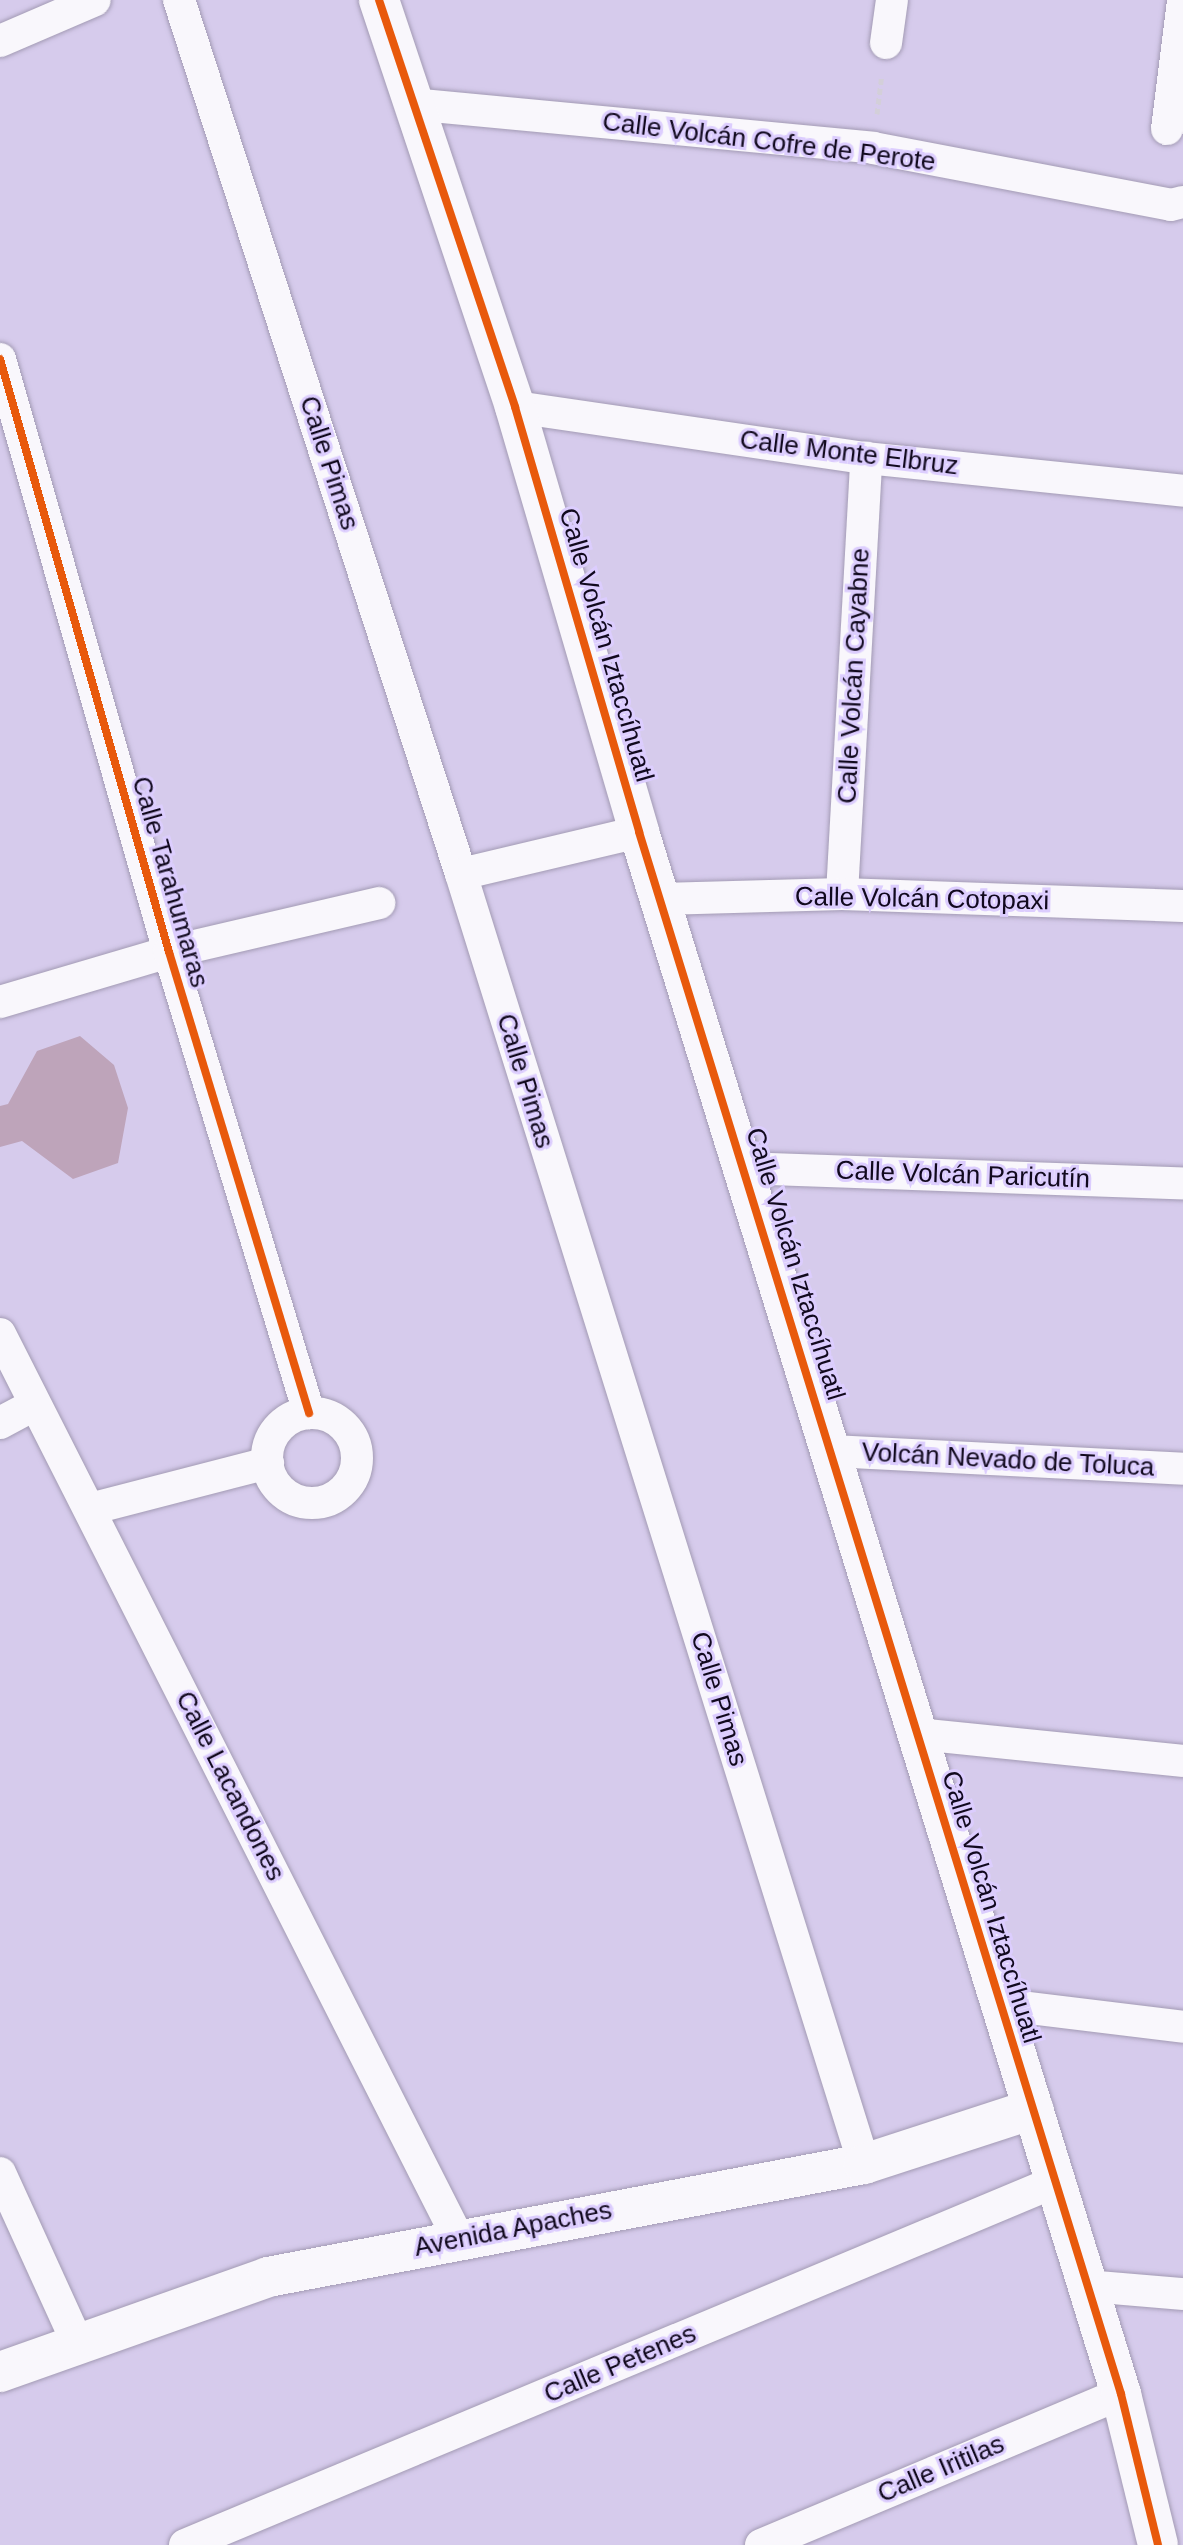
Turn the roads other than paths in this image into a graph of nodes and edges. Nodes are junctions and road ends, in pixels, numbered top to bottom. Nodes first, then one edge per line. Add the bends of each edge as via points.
1 (95, 0) edge
2 (179, 0) edge
3 (379, 0) edge
4 (892, 0) edge
5 (1183, 1) edge
6 (0, 41) edge
7 (886, 43) road end
8 (411, 104) junction
9 (1167, 129) dead end
10 (1177, 203) edge
11 (0, 359) edge
12 (515, 407) junction
13 (866, 458) junction
14 (1183, 491) edge
15 (639, 832) junction
16 (461, 874) junction
17 (842, 894) junction
18 (661, 899) junction
19 (379, 903) dead end
20 (1183, 906) edge
21 (169, 952) junction
22 (0, 1002) edge
23 (743, 1168) junction
24 (1183, 1183) edge
25 (0, 1334) edge
26 (34, 1405) junction
27 (309, 1413) junction
28 (0, 1423) edge
29 (833, 1451) junction
30 (268, 1463) junction
31 (1183, 1469) edge
32 (90, 1509) junction
33 (918, 1734) junction
34 (1183, 1761) edge
35 (997, 2004) junction
36 (1183, 2027) edge
37 (1033, 2109) junction
38 (864, 2164) junction
39 (0, 2173) edge
40 (1055, 2182) junction
41 (458, 2238) junction
42 (1087, 2286) junction
43 (1183, 2294) edge
44 (77, 2342) junction
45 (0, 2372) edge
46 (1121, 2394) junction
47 (1166, 2542) edge
48 (185, 2545) edge
49 (761, 2545) edge

1 - 6 street
2 - 16 street, Calle Pimas
3 - 8 street, Calle Volcán Iztaccíhuatl
4 - 7 street
5 - 9 street
8 - 10 street, Calle Volcán Cofre de Perote via 873,148
8 - 12 street, Calle Volcán Iztaccíhuatl
11 - 21 street, Calle Tarahumaras
12 - 13 street, Calle Monte Elbruz
12 - 15 street, Calle Volcán Iztaccíhuatl
13 - 14 street, Calle Monte Elbruz
13 - 17 street, Calle Volcán Cayabne
15 - 16 street
15 - 18 street, Calle Volcán Iztaccíhuatl
16 - 38 street, Calle Pimas
17 - 18 street, Calle Volcán Cotopaxi
17 - 20 street, Calle Volcán Cotopaxi
18 - 23 street, Calle Volcán Iztaccíhuatl
19 - 21 street
21 - 22 street
21 - 27 street, Calle Tarahumaras
23 - 24 street, Calle Volcán Paricutín
23 - 29 street, Calle Volcán Iztaccíhuatl
25 - 26 street, Calle Lacandones
26 - 28 street
26 - 32 street, Calle Lacandones
27 - 30 street via 277,1429
27 - 30 street via 332,1417 353,1438 357,1467 352,1481 330,1501 300,1502 276,1485
29 - 31 street, Volcán Nevado de Toluca
29 - 33 street, Calle Volcán Iztaccíhuatl
30 - 32 street
32 - 41 street, Calle Lacandones
33 - 34 street
33 - 35 street, Calle Volcán Iztaccíhuatl
35 - 36 street
35 - 37 street, Calle Volcán Iztaccíhuatl
37 - 38 street, Avenida Apaches
37 - 40 street, Calle Volcán Iztaccíhuatl
38 - 41 street, Avenida Apaches
39 - 44 street
40 - 42 street, Calle Volcán Iztaccíhuatl
40 - 48 street, Calle Petenes
41 - 44 street, Avenida Apaches via 268,2277
42 - 43 street
42 - 46 street, Calle Volcán Iztaccíhuatl
44 - 45 street, Avenida Apaches
46 - 47 street, Calle Volcán Iztaccíhuatl
46 - 49 street, Calle Iritilas

